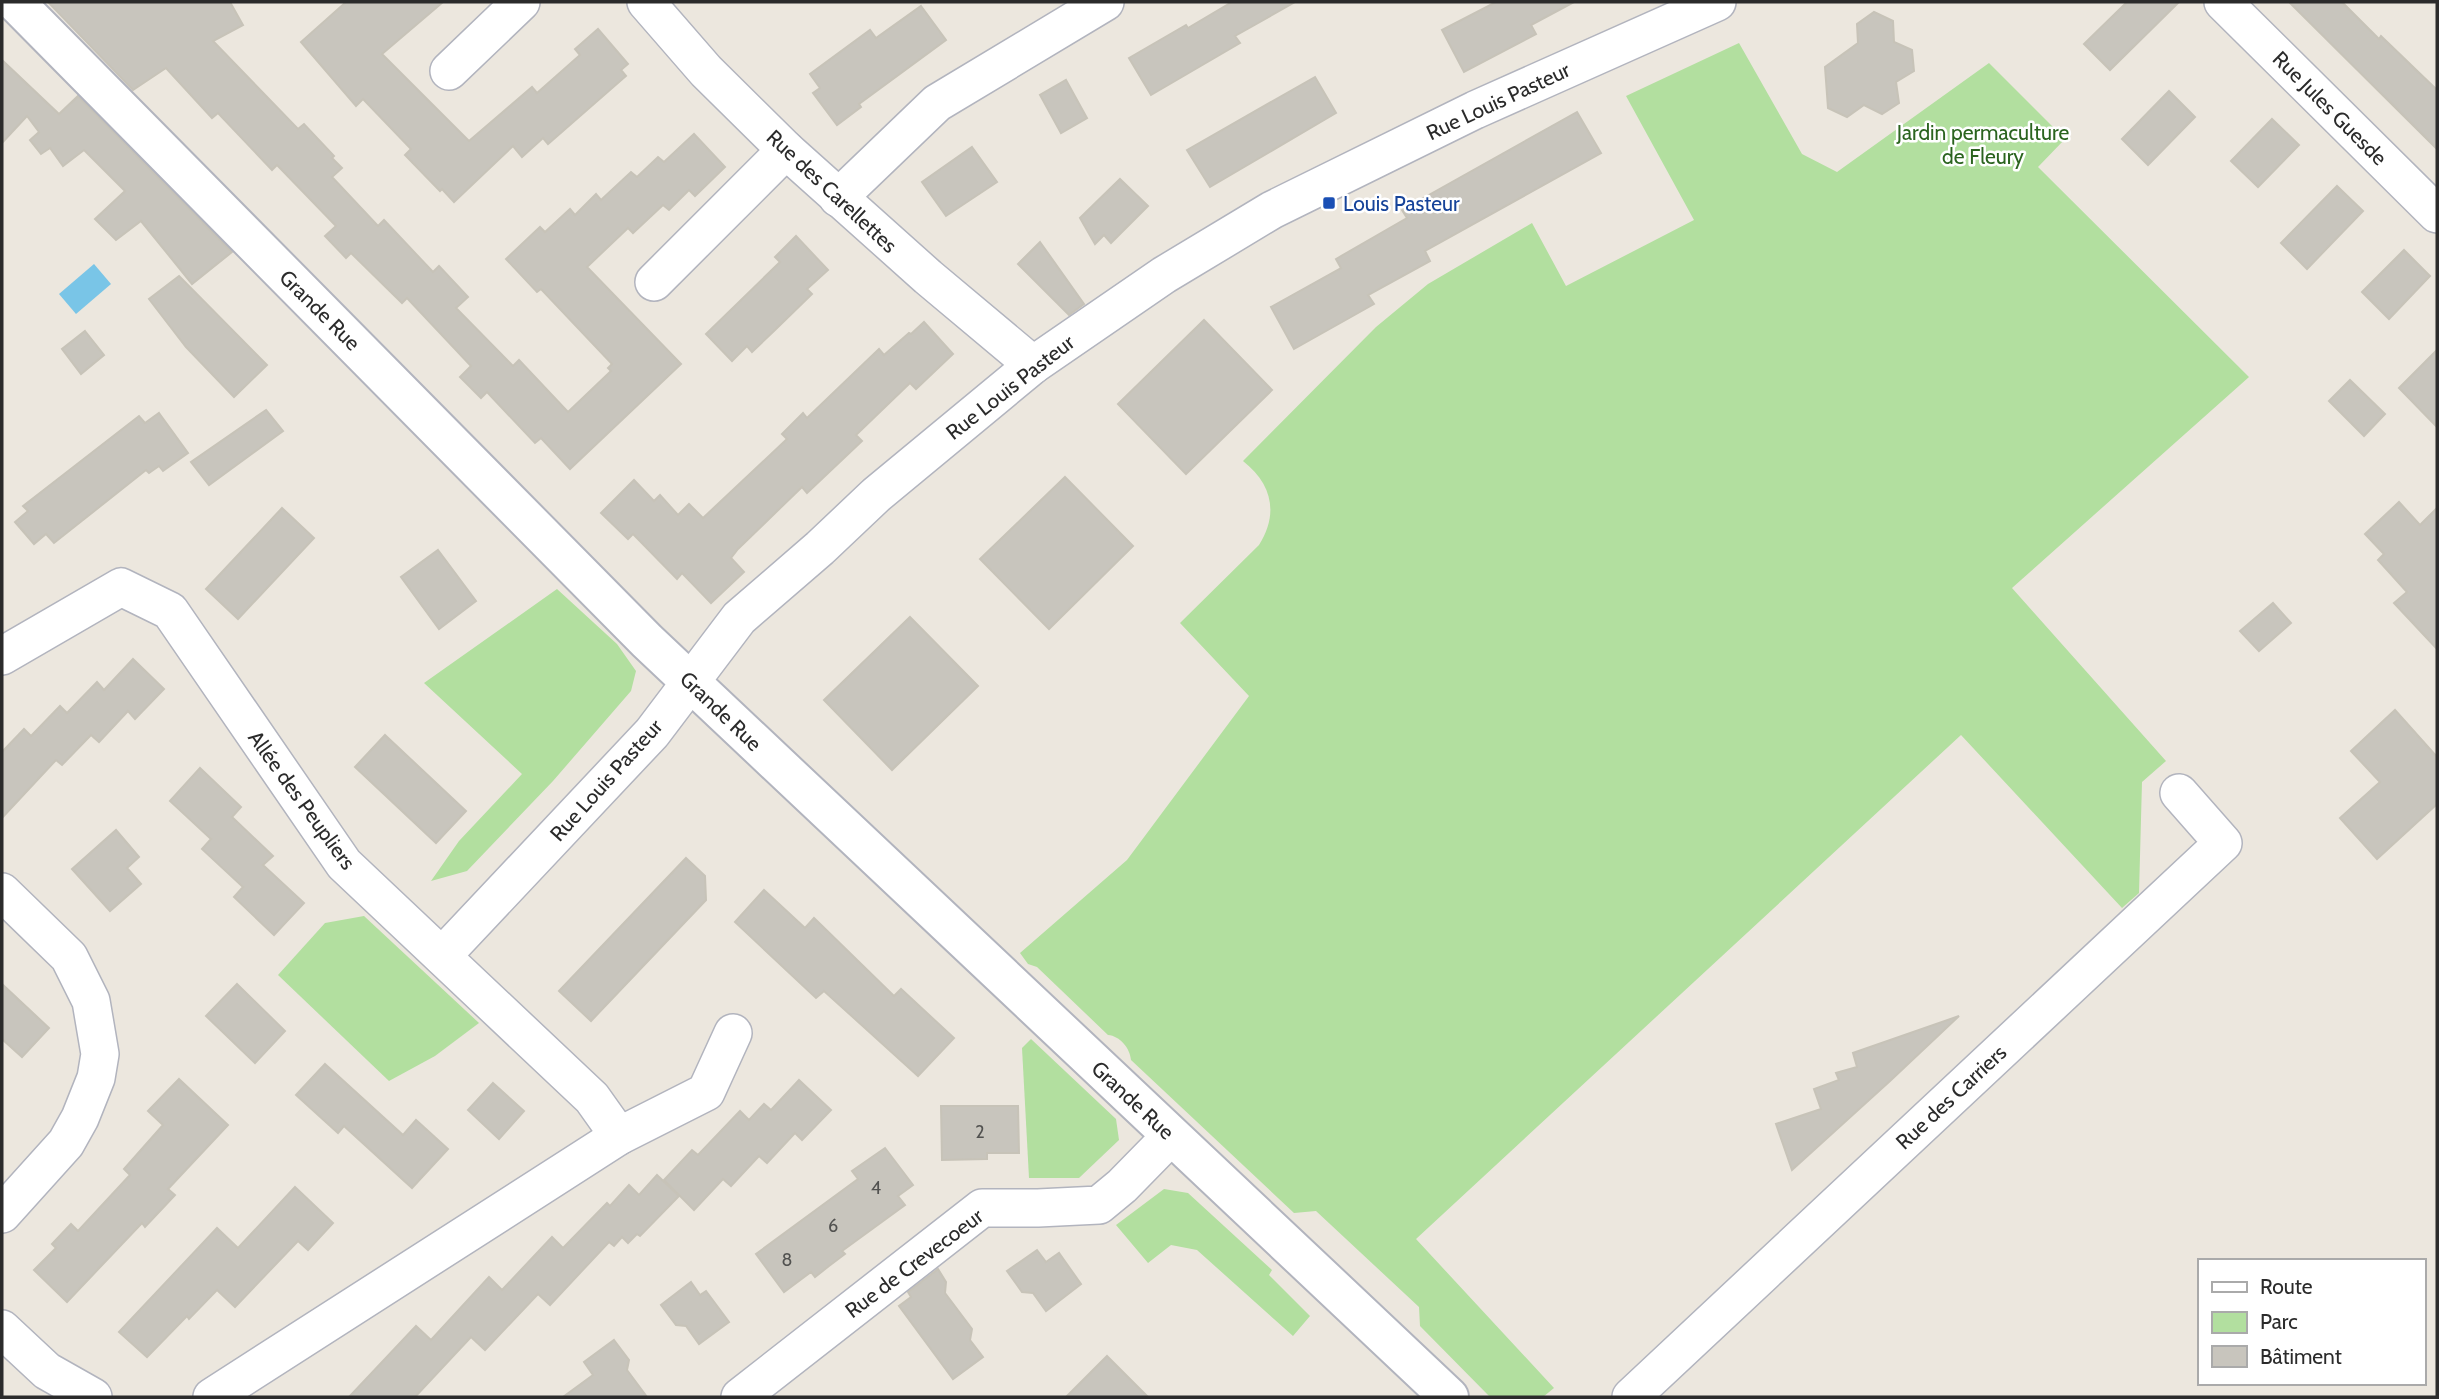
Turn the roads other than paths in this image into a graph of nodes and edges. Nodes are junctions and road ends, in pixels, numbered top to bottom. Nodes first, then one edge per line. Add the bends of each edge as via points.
1 (15, 2) edge
2 (521, 2) edge
3 (646, 2) edge
4 (1105, 2) edge
5 (1717, 2) edge
6 (2223, 2) edge
7 (449, 71) dead end
8 (786, 150) junction
9 (838, 198) junction
10 (2437, 214) edge
11 (654, 282) dead end
12 (1033, 365) junction
13 (2, 656) edge
14 (690, 683) junction
15 (2179, 793) dead end
16 (2, 892) edge
17 (442, 956) junction
18 (733, 1033) dead end
19 (619, 1136) junction
20 (1171, 1136) junction
21 (2, 1214) edge
22 (2, 1329) edge
23 (93, 1397) edge
24 (212, 1397) edge
25 (740, 1397) edge
26 (1450, 1397) edge
27 (1631, 1397) edge

1 - 14 street, Grande Rue
2 - 7 street
3 - 8 street, Rue des Carellettes via 706,71
4 - 9 street via 937,103
5 - 12 street, Rue Louis Pasteur via 1475,110 1272,210 1164,275
6 - 10 street, Rue Jules Guesde
8 - 9 street, Rue des Carellettes
8 - 11 street
9 - 12 street, Rue des Carellettes
12 - 14 street, Rue Louis Pasteur via 876,495 739,618
13 - 17 street, Allée des Peupliers via 121,587 170,611 344,864
14 - 17 street, Rue Louis Pasteur via 652,733
14 - 20 street, Grande Rue
15 - 27 street, Rue des Carriers via 2223,843
16 - 21 street via 69,957 91,1001 100,1054 96,1078 66,1143
17 - 19 street, Allée des Peupliers via 592,1098
18 - 19 street via 706,1092
19 - 24 street
20 - 25 street, Rue de Crevecoeur via 1099,1205 982,1208
20 - 26 street, Grande Rue
22 - 23 street via 47,1371

